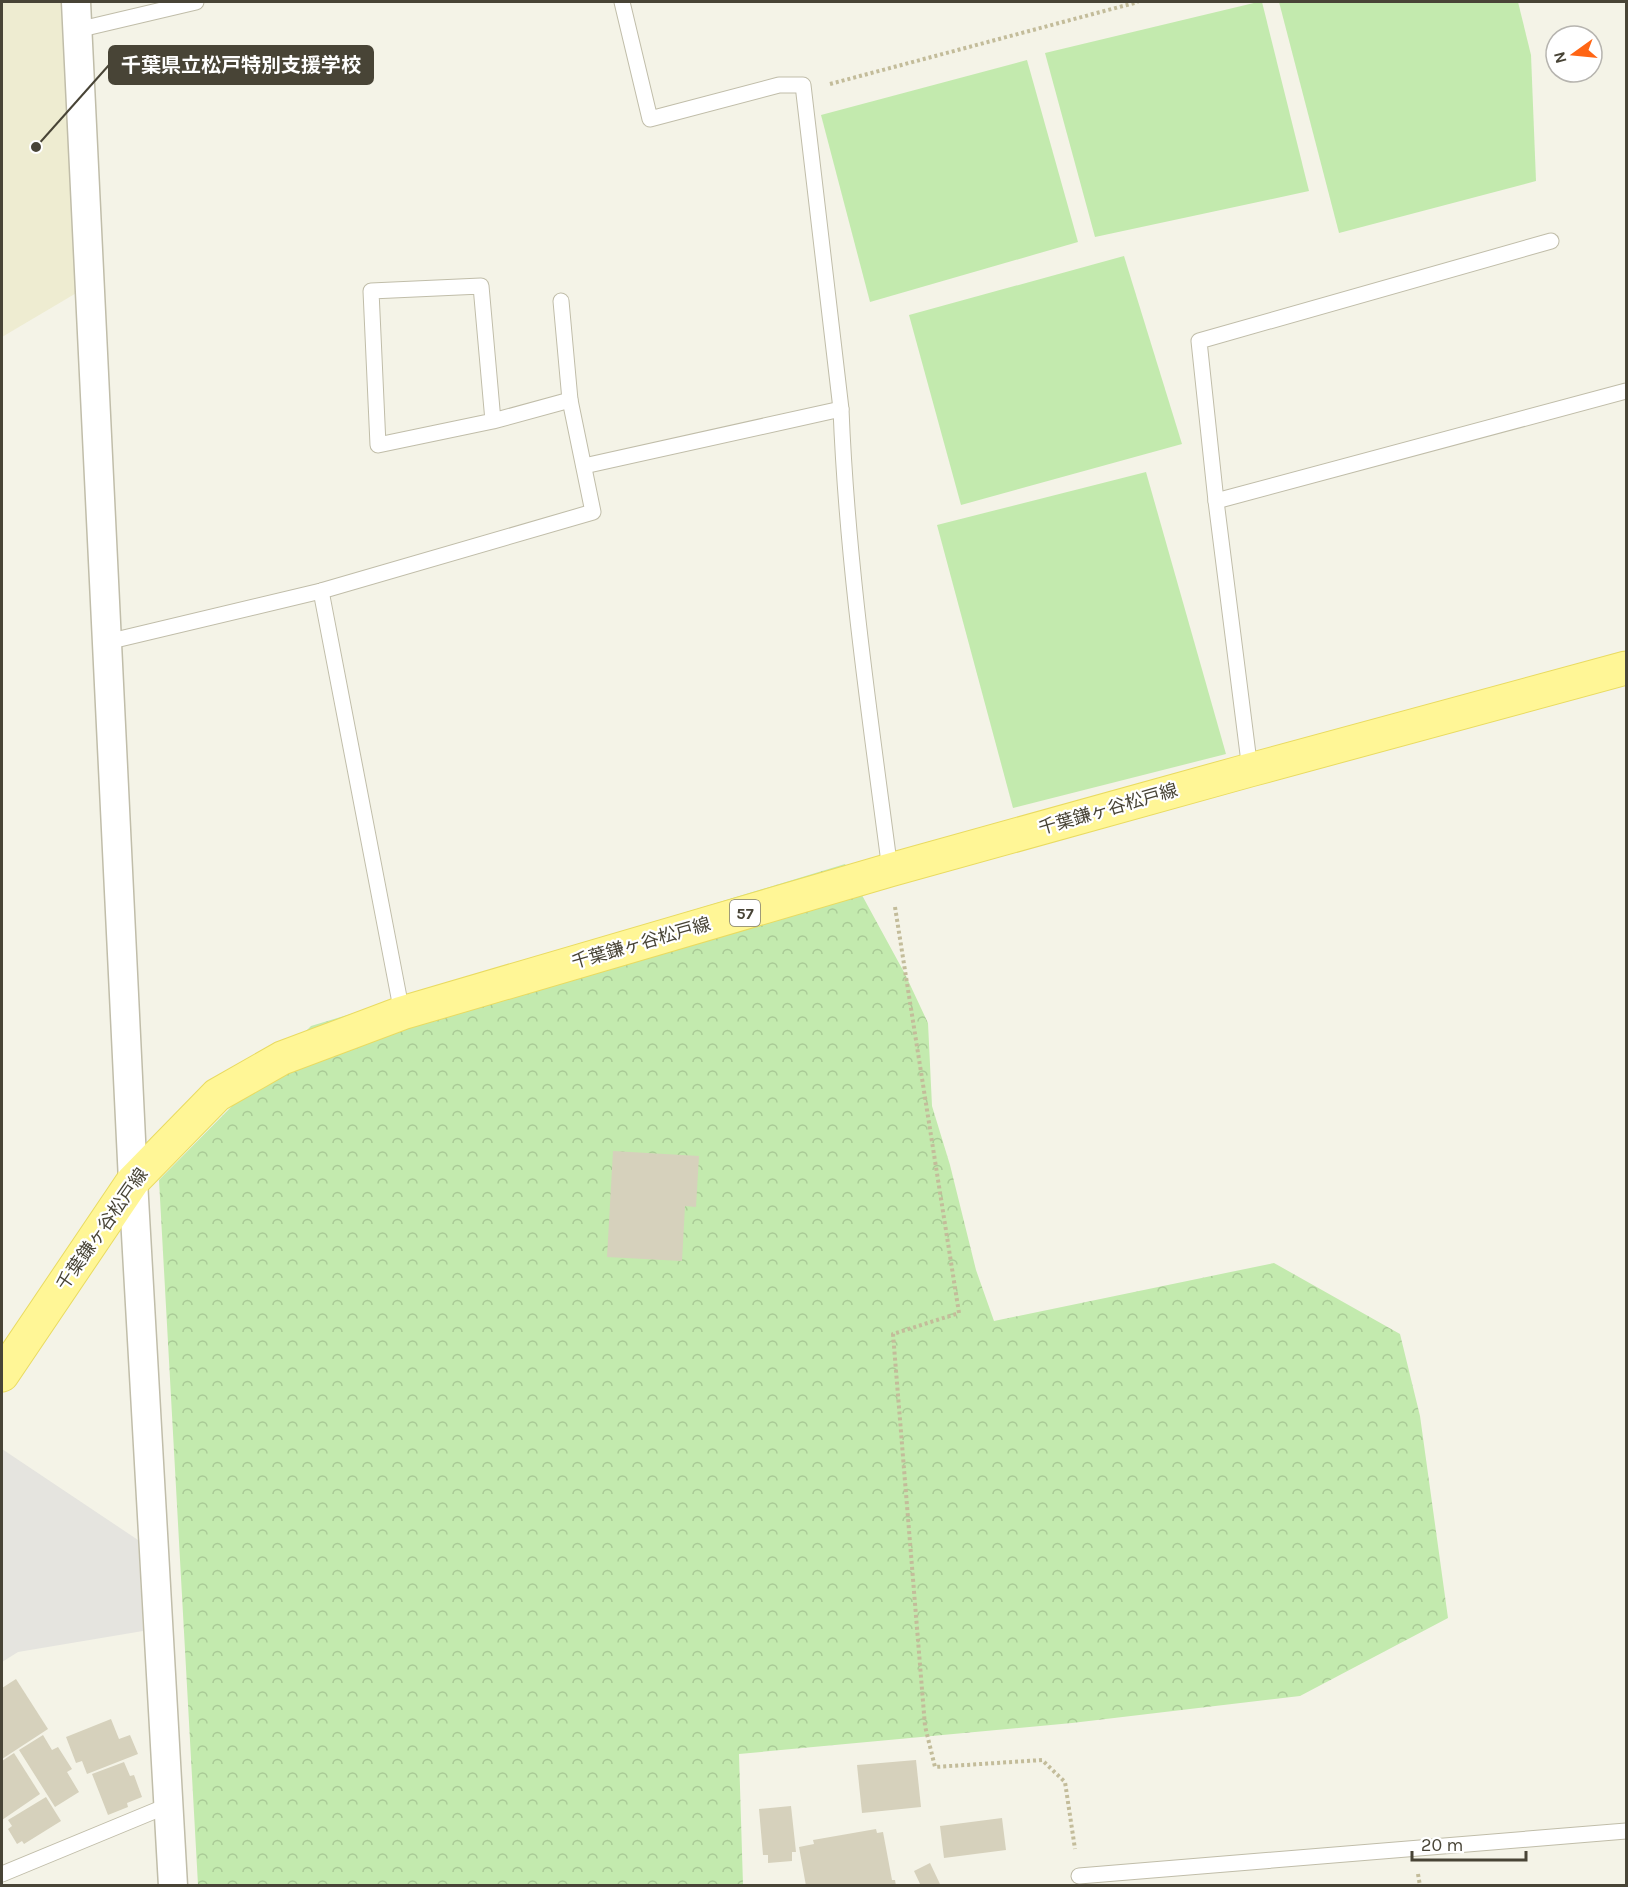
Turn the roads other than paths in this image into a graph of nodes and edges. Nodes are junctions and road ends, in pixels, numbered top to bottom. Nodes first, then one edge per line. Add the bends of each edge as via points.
1 (76, 2) edge
2 (196, 2) edge
3 (622, 2) edge
4 (77, 30) junction
5 (1551, 241) dead end
6 (561, 301) dead end
7 (1626, 391) edge
8 (570, 400) junction
9 (841, 409) junction
10 (493, 421) junction
11 (584, 466) junction
12 (1216, 501) junction
13 (321, 591) junction
14 (107, 642) junction
15 (1626, 668) edge
16 (1250, 770) junction
17 (890, 870) junction
18 (402, 1013) junction
19 (133, 1181) junction
20 (2, 1375) edge
21 (169, 1805) junction
22 (1626, 1831) edge
23 (2, 1874) edge
24 (1079, 1876) road end
25 (173, 1886) edge

1 - 4 street
2 - 4 lane
3 - 9 lane via 650,119 779,85 803,85
4 - 14 street
5 - 12 lane via 1199,341
6 - 8 lane
7 - 12 lane
8 - 10 lane
8 - 11 lane
9 - 11 lane
9 - 17 lane via 860,634
10 - 10 lane via 378,445 371,291 481,286
11 - 13 lane via 593,512
12 - 16 lane
13 - 14 lane
13 - 18 lane
14 - 19 street
15 - 16 main road, 千葉鎌ヶ谷松戸線 / 57
16 - 17 main road, 千葉鎌ヶ谷松戸線 / 57
17 - 18 main road, 千葉鎌ヶ谷松戸線 / 57
18 - 19 main road, 千葉鎌ヶ谷松戸線 / 57 via 282,1058 217,1095
19 - 20 main road, 千葉鎌ヶ谷松戸線 / 57
19 - 21 street
21 - 23 lane
21 - 25 street
22 - 24 lane

